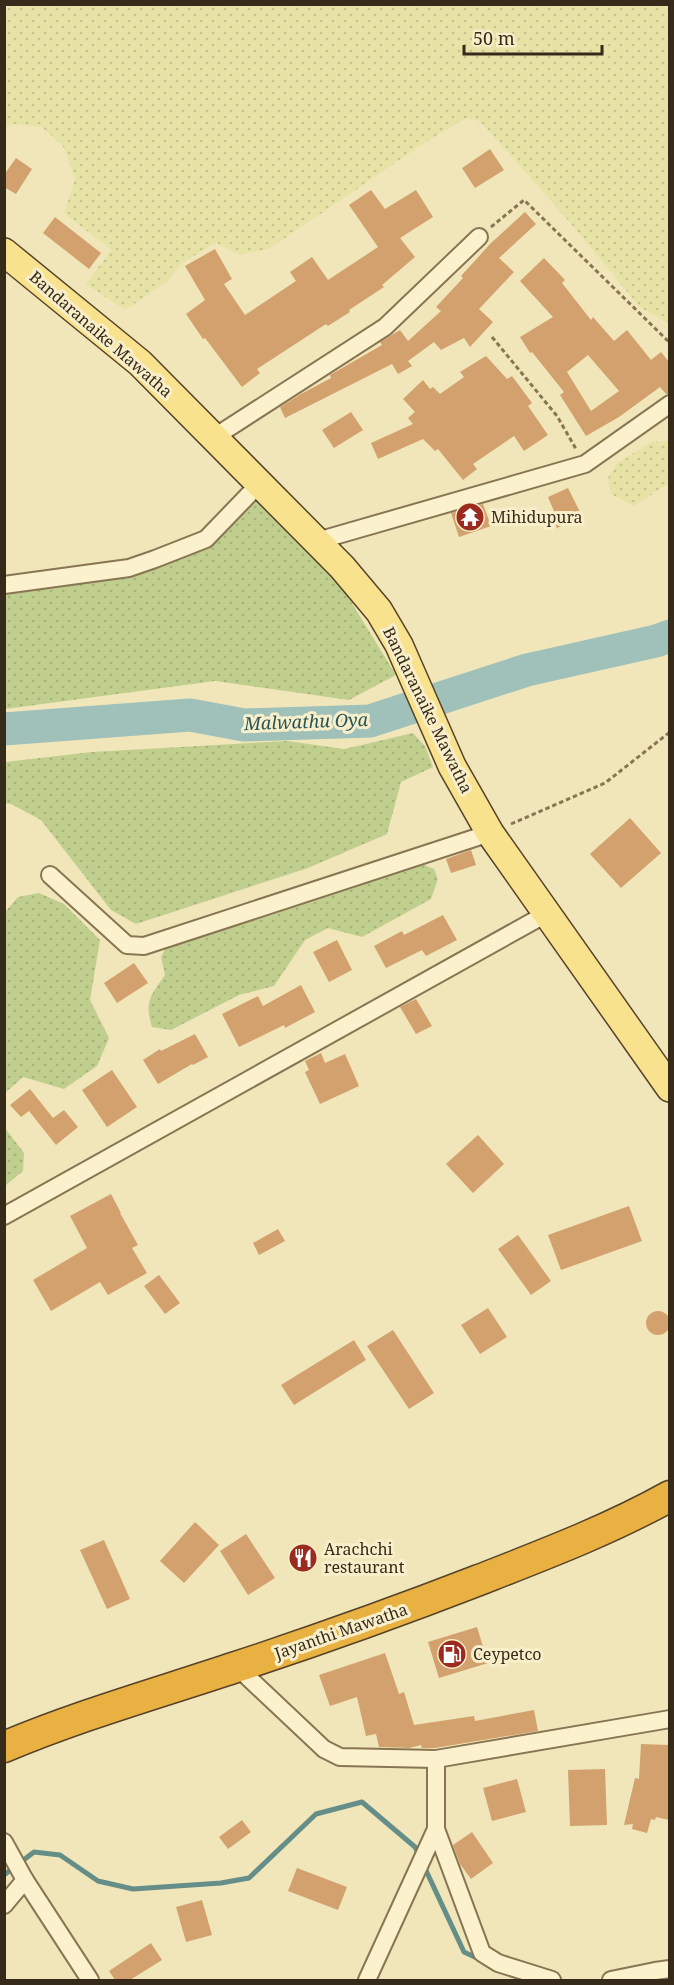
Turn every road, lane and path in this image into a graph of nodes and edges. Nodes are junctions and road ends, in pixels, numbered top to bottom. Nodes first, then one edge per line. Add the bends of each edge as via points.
1 (479, 237) joint
2 (4, 252) edge
3 (492, 337) dead end
4 (669, 343) edge
5 (669, 404) edge
6 (213, 438) junction
7 (585, 464) junction
8 (259, 484) junction
9 (317, 541) junction
10 (4, 585) edge
11 (669, 732) edge
12 (490, 833) junction
13 (50, 875) dead end
14 (546, 914) junction
15 (669, 1088) edge
16 (4, 1216) edge
17 (669, 1496) edge
18 (237, 1667) junction
19 (669, 1719) edge
20 (4, 1747) edge
21 (436, 1759) junction
22 (436, 1829) junction
23 (6, 1844) edge
24 (22, 1876) junction
25 (4, 1905) edge
26 (669, 1969) edge
27 (90, 1980) edge
28 (367, 1980) edge
29 (552, 1980) edge
30 (611, 1980) edge

1 - 4 path via 524,200
1 - 6 street via 385,327
2 - 6 main road, Bandaranaike Mawatha via 140,363
3 - 7 path via 557,416
5 - 7 street
6 - 8 main road, Bandaranaike Mawatha
7 - 9 street
8 - 9 main road, Bandaranaike Mawatha
8 - 10 street via 206,539 129,568
9 - 12 main road, Bandaranaike Mawatha via 379,611 399,645 452,766
11 - 12 path via 605,783
12 - 13 street via 144,946 128,945
12 - 14 main road, Bandaranaike Mawatha
14 - 15 main road, Bandaranaike Mawatha
14 - 16 street
17 - 18 highway, Jayanthi Mawatha via 644,1511 532,1560
18 - 20 highway, Jayanthi Mawatha
18 - 21 street via 324,1749 340,1757
19 - 21 street
21 - 22 street
22 - 28 street
22 - 29 street via 482,1953 498,1963
23 - 24 street
24 - 25 street
24 - 27 street
26 - 30 street

